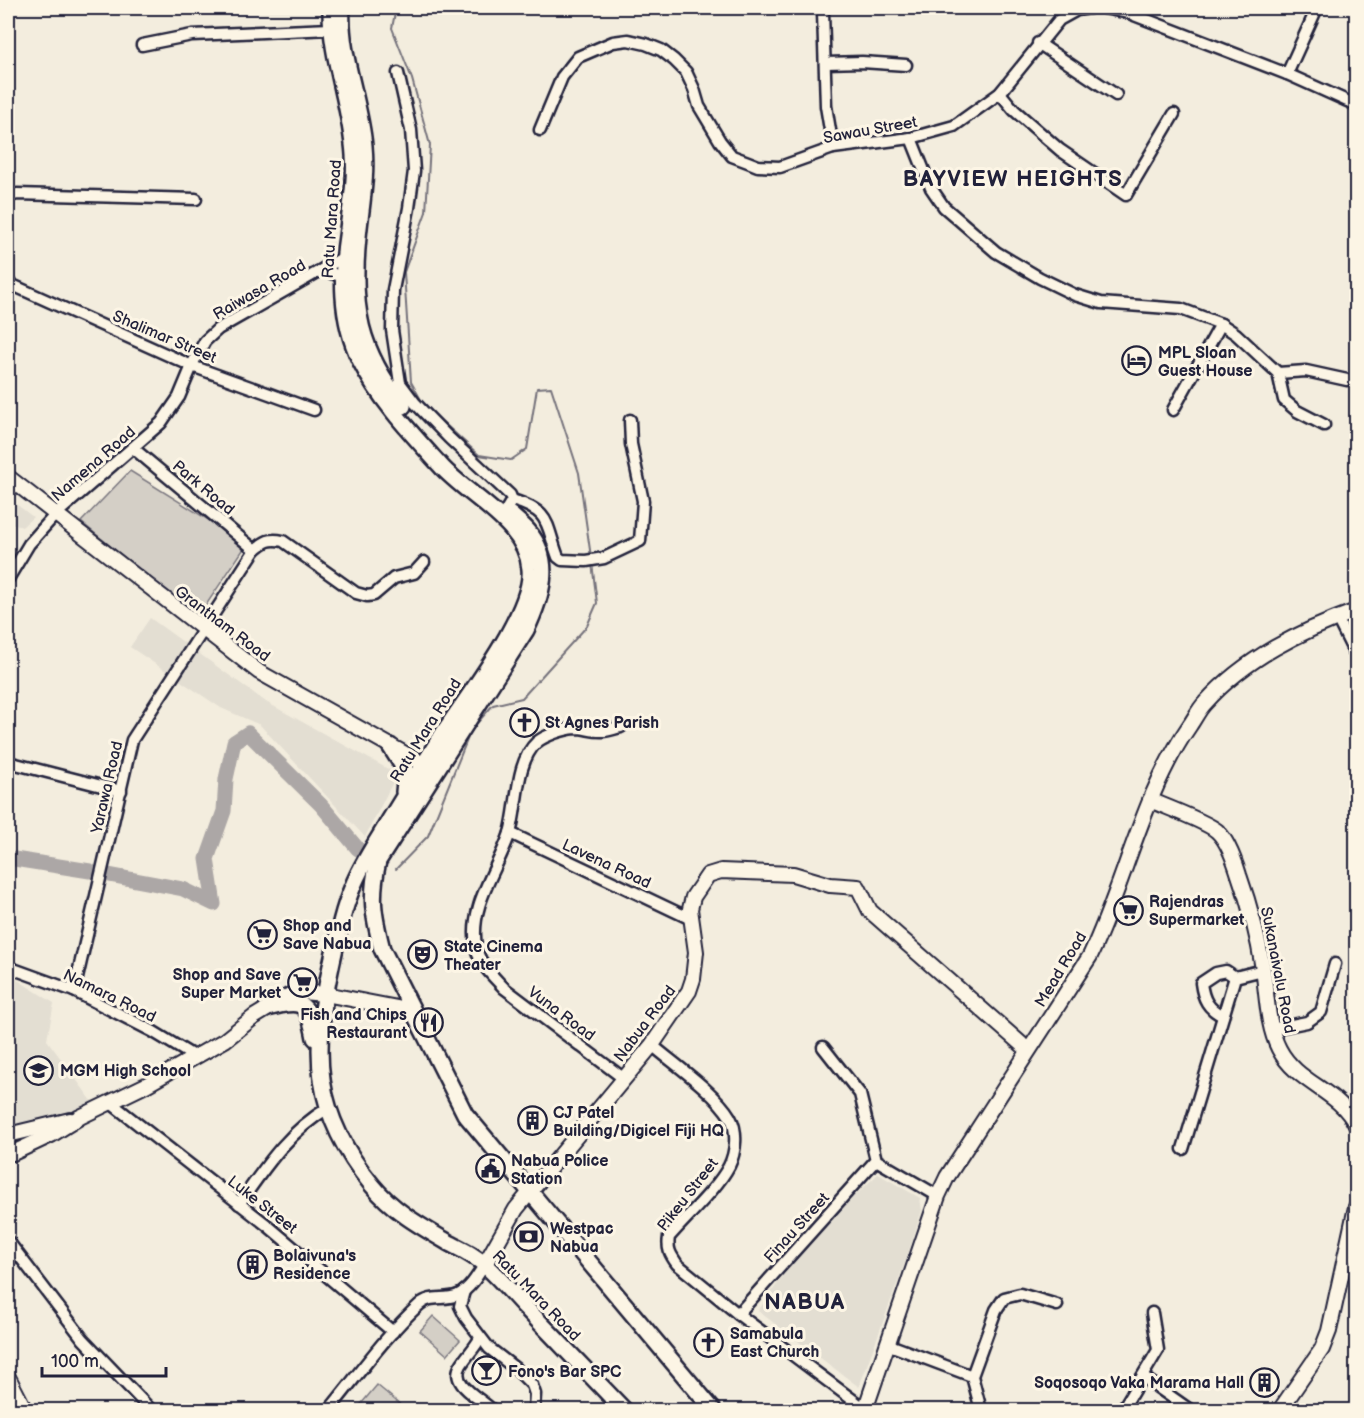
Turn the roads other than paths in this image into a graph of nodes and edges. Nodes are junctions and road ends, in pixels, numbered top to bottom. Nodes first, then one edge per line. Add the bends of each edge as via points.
1 (331, 8) edge
2 (342, 8) edge
3 (821, 8) edge
4 (1090, 8) edge
5 (1103, 8) edge
6 (1317, 8) edge
7 (331, 29) junction
8 (1038, 43) junction
9 (142, 45) dead end
10 (826, 63) junction
11 (906, 65) dead end
12 (398, 73) dead end
13 (1287, 74) junction
14 (1000, 93) junction
15 (1116, 95) dead end
16 (1356, 105) edge
17 (1174, 114) dead end
18 (540, 130) dead end
19 (911, 138) junction
20 (833, 148) junction
21 (8, 197) edge
22 (196, 199) dead end
23 (344, 257) junction
24 (323, 269) junction
25 (343, 277) junction
26 (8, 283) edge
27 (1221, 324) junction
28 (192, 366) junction
29 (1278, 373) junction
30 (1347, 380) dead end
31 (314, 410) dead end
32 (1173, 410) dead end
33 (630, 420) dead end
34 (1324, 425) dead end
35 (133, 448) junction
36 (8, 477) edge
37 (509, 505) junction
38 (55, 515) junction
39 (255, 550) junction
40 (424, 562) dead end
41 (8, 579) edge
42 (1356, 611) edge
43 (1337, 618) junction
44 (203, 630) junction
45 (1356, 656) edge
46 (621, 727) dead end
47 (390, 746) junction
48 (8, 762) edge
49 (429, 768) junction
50 (121, 791) junction
51 (403, 798) junction
52 (1150, 800) junction
53 (510, 833) junction
54 (691, 919) junction
55 (1335, 964) dead end
56 (8, 967) edge
57 (1263, 970) junction
58 (1234, 977) junction
59 (74, 991) junction
60 (325, 994) junction
61 (267, 1008) junction
62 (413, 1011) junction
63 (1223, 1016) junction
64 (1272, 1029) junction
65 (651, 1045) junction
66 (823, 1047) dead end
67 (1029, 1050) junction
68 (195, 1057) junction
69 (319, 1061) junction
70 (623, 1078) junction
71 (111, 1103) junction
72 (327, 1108) junction
73 (75, 1119) junction
74 (1356, 1125) edge
75 (8, 1136) edge
76 (1183, 1149) dead end
77 (10, 1156) edge
78 (876, 1160) junction
79 (529, 1192) junction
80 (938, 1196) junction
81 (238, 1204) junction
82 (1356, 1206) edge
83 (8, 1241) edge
84 (485, 1264) junction
85 (464, 1291) junction
86 (1057, 1305) dead end
87 (1152, 1313) dead end
88 (738, 1314) junction
89 (393, 1332) junction
90 (480, 1338) junction
91 (886, 1344) junction
92 (972, 1376) junction
93 (8, 1377) edge
94 (1143, 1377) junction
95 (8, 1398) edge
96 (14, 1410) edge
97 (25, 1410) edge
98 (151, 1410) edge
99 (329, 1410) edge
100 (492, 1410) edge
101 (534, 1410) edge
102 (624, 1410) edge
103 (713, 1410) edge
104 (865, 1410) edge
105 (981, 1410) edge
106 (1122, 1410) edge
107 (1190, 1410) edge
108 (1280, 1410) edge

1 - 7 highway, Ratu Mara Road
2 - 37 highway, Ratu Mara Road via 344,42 365,158 356,276 361,330 373,362 413,419 450,461
3 - 10 street
4 - 8 street, Sawau Street via 1059,20
5 - 13 street via 1130,13
6 - 13 street
7 - 9 street via 192,35
7 - 23 highway, Ratu Mara Road via 354,159
8 - 14 street, Sawau Street
8 - 15 street
10 - 11 street
10 - 20 street via 826,106
12 - 37 street via 411,130 414,171 393,290 392,330 400,383
13 - 16 street
14 - 17 street via 1060,150 1126,195
14 - 19 street, Sawau Street via 954,126
18 - 20 street, Sawau Street via 562,77 578,57 628,40 661,50 686,72 709,125 732,156 758,166 780,167
19 - 20 street, Sawau Street
19 - 27 street via 931,188 944,207 996,252 1019,266 1075,295 1101,303 1181,309
21 - 22 street via 17,194
23 - 24 street, Raiwasa Road
23 - 25 highway, Ratu Mara Road
24 - 25 street
24 - 28 street, Raiwasa Road via 218,329
25 - 49 highway, Ratu Mara Road via 350,335 369,376 441,467 519,538 530,567 521,613
26 - 28 street, Shalimar Street
27 - 29 street
27 - 32 street
28 - 31 street, Shalimar Street
28 - 35 street, Namena Road via 167,416
29 - 30 street via 1306,370
29 - 34 street via 1284,400
33 - 37 street via 643,501 640,541 604,558 562,560 542,513 528,504
35 - 38 street, Namena Road
35 - 39 street, Park Road
36 - 38 main road, Grantham Road
37 - 49 highway, Ratu Mara Road via 536,544 543,585 526,630
38 - 41 street, Namena Road via 29,544
38 - 44 main road, Grantham Road
39 - 40 street via 265,541 283,541 356,593 367,596 374,595 394,578 414,573
39 - 44 street, Yarawa Road
42 - 43 main road, Mead Road
43 - 45 street
43 - 52 main road, Mead Road via 1258,658 1204,703 1174,748
44 - 47 main road, Grantham Road via 259,672
44 - 50 street, Yarawa Road via 132,740
46 - 53 street, Vuna Road via 603,731 576,728 537,742 522,771
47 - 49 main road, Grantham Road
47 - 51 highway via 406,771
48 - 50 street
49 - 51 highway, Ratu Mara Road
49 - 62 highway, Ratu Mara Road via 378,861 373,888 374,920 382,949
50 - 59 street, Yarawa Road
51 - 60 highway, Ratu Mara Road via 354,883
52 - 57 main road, Sukanaivalu Road via 1216,831 1233,858 1251,909
52 - 67 main road, Mead Road via 1094,948
53 - 54 street, Lavena Road
53 - 70 street, Vuna Road via 483,895 474,926 476,949 487,970 504,988
54 - 65 main road, Nabua Road via 696,952 693,979 683,1002
54 - 67 main road, Nabua Road via 690,909 698,887 708,875 722,871 793,874 830,885 858,887 870,911
55 - 64 street via 1321,1012 1307,1022
56 - 59 street, Namara Road
57 - 58 street
57 - 64 main road, Sukanaivalu Road
58 - 63 street
58 - 63 street via 1226,971 1200,983 1212,1011
59 - 68 street, Namara Road
60 - 61 main road via 290,994
60 - 62 main road
60 - 69 highway, Ratu Mara Road
61 - 68 main road
61 - 69 highway via 291,1002 304,1007 313,1025
62 - 79 highway, Ratu Mara Road via 465,1114
63 - 76 street
64 - 74 main road, Sukanaivalu Road via 1289,1064 1335,1098
65 - 70 main road, Nabua Road
65 - 88 street, Pikeu Street via 716,1099 735,1132 730,1165 669,1237 668,1245 677,1264
66 - 78 street via 860,1094
67 - 80 main road, Mead Road
68 - 71 main road
69 - 72 highway, Ratu Mara Road
70 - 79 main road, Nabua Road
71 - 73 main road
71 - 81 street, Luke Street
72 - 81 street via 305,1121 279,1149
72 - 84 highway, Ratu Mara Road via 342,1143 390,1204
73 - 75 main road
73 - 77 main road
75 - 77 main road via 13,1146
78 - 80 street
78 - 88 street, Finau Street
79 - 84 main road, Nabua Road
79 - 103 highway, Ratu Mara Road
80 - 91 main road, Mead Road
81 - 89 street, Luke Street
82 - 108 main road via 1329,1331 1322,1349
83 - 98 street via 83,1339
84 - 85 street
84 - 102 highway, Ratu Mara Road
85 - 89 street via 456,1296 428,1299
85 - 90 street via 460,1306
86 - 92 street via 1020,1294 1004,1298
87 - 94 street via 1158,1350
88 - 104 street, Pikeu Street
89 - 99 street
90 - 100 street via 461,1365 458,1378
90 - 101 street via 532,1385 536,1394
91 - 92 street
91 - 104 main road, Mead Road
92 - 105 street
93 - 97 main road
94 - 106 street
94 - 107 street
95 - 96 main road

